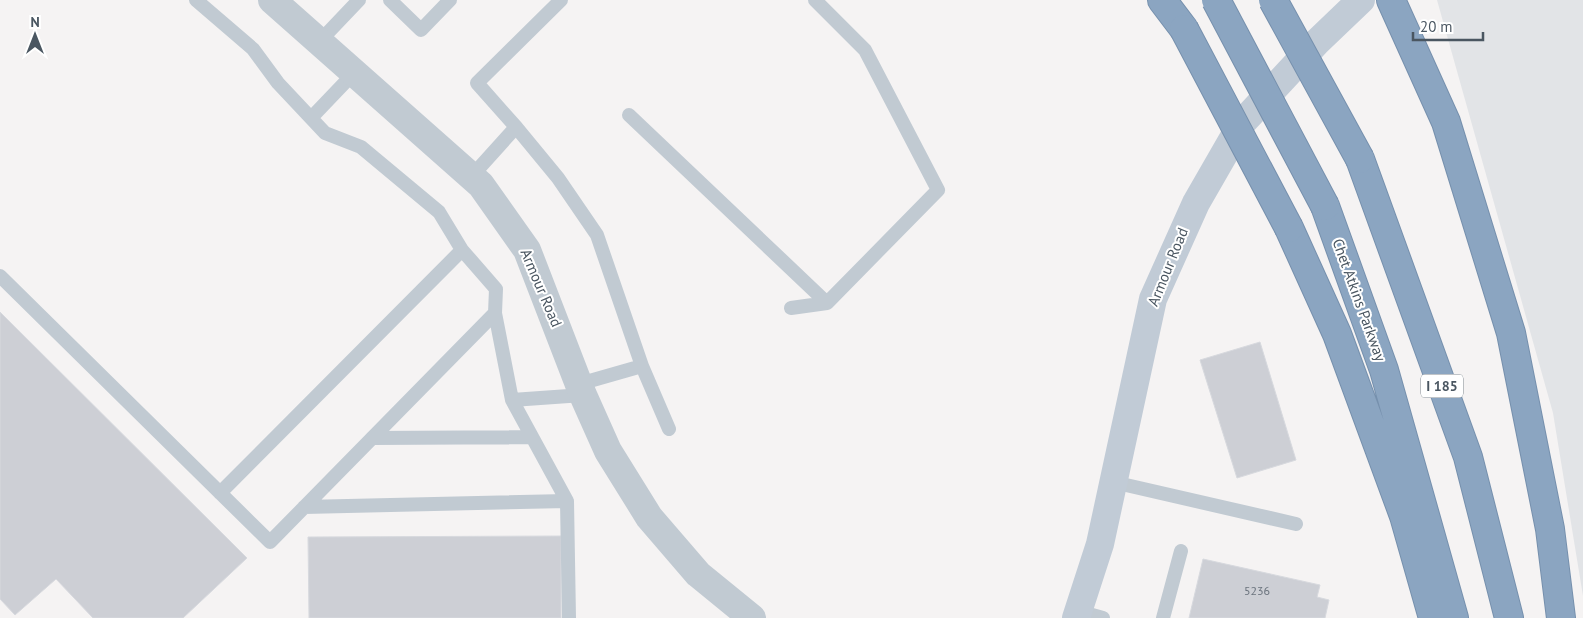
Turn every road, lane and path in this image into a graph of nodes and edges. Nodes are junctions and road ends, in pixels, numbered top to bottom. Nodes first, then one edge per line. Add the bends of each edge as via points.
1 (196, 0) edge
2 (272, 0) edge
3 (359, 0) edge
4 (390, 0) edge
5 (450, 0) edge
6 (561, 0) edge
7 (815, 0) edge
8 (1162, 0) edge
9 (1216, 0) edge
10 (1273, 0) edge
11 (1361, 0) edge
12 (1391, 0) edge
13 (319, 42) junction
14 (354, 74) junction
15 (629, 115) dead end
16 (311, 118) junction
17 (516, 127) junction
18 (471, 176) junction
19 (462, 250) junction
20 (0, 276) edge
21 (827, 303) junction
22 (791, 308) dead end
23 (495, 313) junction
24 (642, 366) junction
25 (581, 390) junction
26 (512, 400) junction
27 (669, 429) dead end
28 (532, 437) junction
29 (372, 438) junction
30 (1113, 482) junction
31 (220, 493) junction
32 (567, 501) junction
33 (304, 507) junction
34 (1296, 524) dead end
35 (1181, 551) dead end
36 (1086, 616) edge
37 (569, 618) edge
38 (752, 618) edge
39 (1163, 618) edge
40 (1433, 618) edge
41 (1454, 618) edge
42 (1509, 618) edge
43 (1562, 618) edge

1 - 16 lane via 253,49 278,83
2 - 13 street, Armour Road
3 - 13 lane
4 - 5 lane via 421,30
6 - 17 lane via 477,83
7 - 21 lane via 866,50 938,190
8 - 40 highway, bridge via 1184,29 1289,228 1337,334 1404,516
9 - 41 highway, Chet Atkins Parkway, bridge via 1325,206 1384,370
10 - 42 highway, I 185, bridge via 1360,160 1468,457
11 - 30 street, Armour Road via 1242,123 1196,203 1153,299
12 - 43 highway via 1446,122 1511,333 1550,529
13 - 14 street, Armour Road
14 - 16 lane
14 - 18 street, Armour Road
15 - 21 lane
16 - 19 lane via 324,133 361,147 439,212
17 - 18 lane
17 - 24 lane via 558,178 597,235
18 - 25 street, Armour Road via 481,185 527,250
19 - 23 lane via 496,289
19 - 31 lane
20 - 31 lane
21 - 22 lane
23 - 26 lane
23 - 29 lane
24 - 25 lane
24 - 27 lane
25 - 26 lane
25 - 38 street, Armour Road via 608,451 649,517 698,574
26 - 28 lane
28 - 29 lane
28 - 32 lane
29 - 33 lane
30 - 34 lane
30 - 36 street, Armour Road
31 - 33 lane via 270,542
32 - 33 lane
32 - 37 lane
35 - 39 lane

